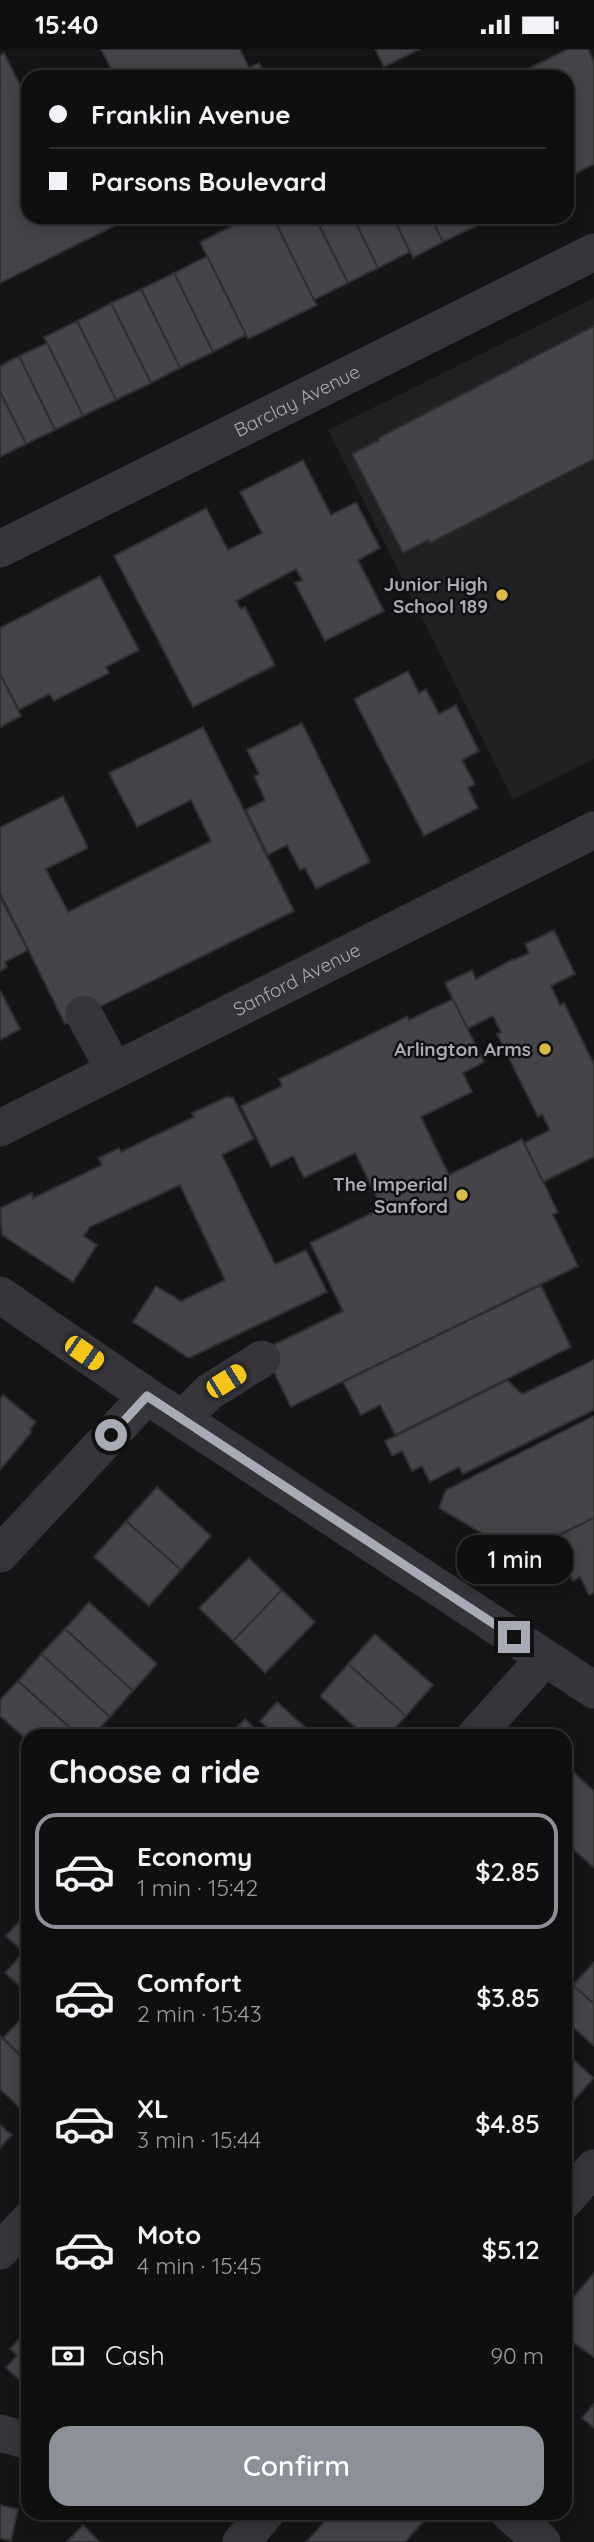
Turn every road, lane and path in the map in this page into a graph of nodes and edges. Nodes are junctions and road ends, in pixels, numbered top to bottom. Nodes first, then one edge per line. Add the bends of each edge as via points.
1 (594, 252) edge
2 (0, 549) edge
3 (594, 830) edge
4 (84, 1014) dead end
5 (114, 1070) junction
6 (0, 1128) edge
7 (0, 1295) edge
8 (262, 1359) dead end
9 (147, 1396) junction
10 (182, 1419) junction
11 (0, 1554) edge
12 (545, 1658) junction
13 (594, 1690) edge
14 (481, 1729) edge
15 (594, 2168) edge
16 (572, 2192) edge
17 (21, 2228) edge
18 (0, 2251) edge
19 (0, 2433) edge
20 (21, 2439) edge
21 (260, 2520) edge
22 (517, 2520) edge
23 (241, 2542) edge
24 (542, 2542) edge

1 - 2 street, Barclay Avenue
3 - 5 street, Sanford Avenue
4 - 5 street
5 - 6 street, Sanford Avenue
7 - 9 street
8 - 10 street via 209,1392
9 - 10 street
9 - 11 street
10 - 12 street
12 - 13 street
12 - 14 street
15 - 16 street
17 - 18 street
19 - 20 street
21 - 23 street
22 - 24 street

